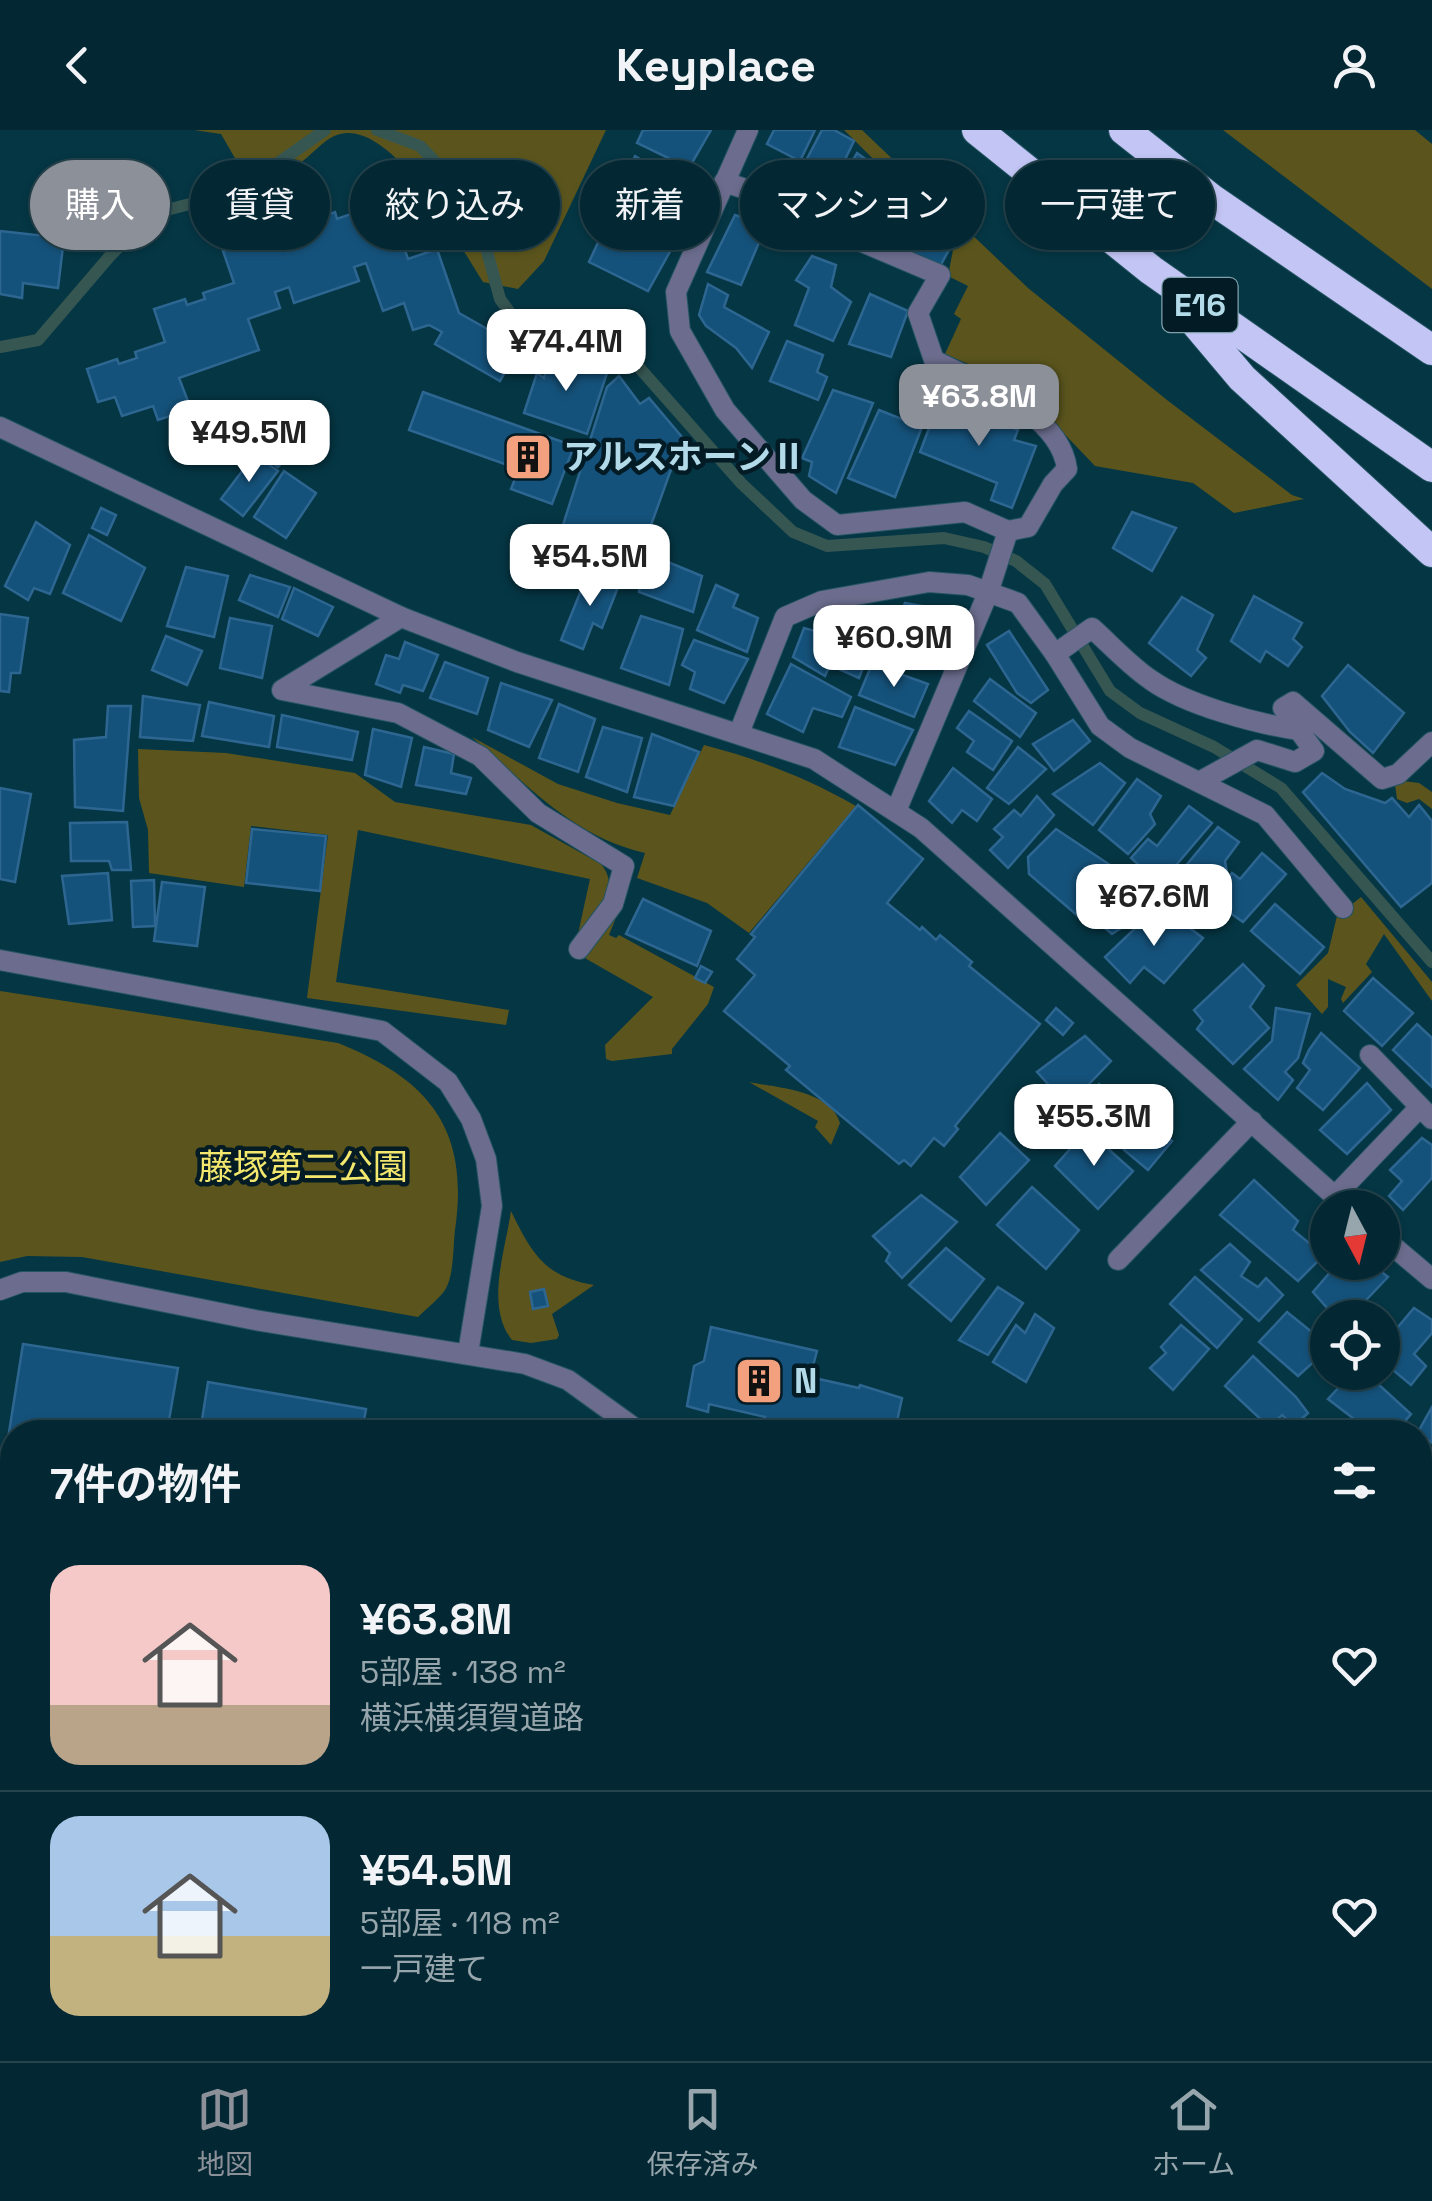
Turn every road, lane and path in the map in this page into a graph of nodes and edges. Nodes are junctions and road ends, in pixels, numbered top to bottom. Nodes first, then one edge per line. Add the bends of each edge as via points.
1 (748, 130) edge
2 (977, 130) edge
3 (1124, 130) edge
4 (724, 182) junction
5 (1151, 270) junction
6 (1432, 350) edge
7 (0, 427) edge
8 (1432, 468) edge
9 (1008, 531) junction
10 (1432, 552) edge
11 (988, 592) junction
12 (401, 617) junction
13 (1060, 650) junction
14 (1299, 730) junction
15 (739, 733) junction
16 (1432, 742) edge
17 (1208, 778) junction
18 (896, 812) junction
19 (1342, 908) dead end
20 (579, 948) dead end
21 (0, 960) edge
22 (1370, 1056) dead end
23 (1426, 1113) edge
24 (1252, 1121) junction
25 (1328, 1190) edge
26 (1352, 1190) edge
27 (1400, 1252) edge
28 (1118, 1260) dead end
29 (1432, 1279) edge
30 (0, 1290) edge
31 (468, 1353) junction
32 (623, 1420) edge

1 - 4 street
2 - 5 highway, E16
3 - 6 highway, E16 via 1212,200
4 - 9 street via 676,292 680,331 726,410 803,500 837,525 964,512
4 - 9 street via 940,274 918,313 934,360 1023,406 1065,450 1067,468 1028,527
5 - 8 highway, E16
5 - 10 highway via 1242,378
7 - 12 street
9 - 11 street
11 - 13 street via 1018,603
11 - 15 street via 929,582 822,601 785,618
11 - 18 street
12 - 15 street via 516,662
12 - 20 street via 282,690 398,714 431,730 480,756 538,813 624,866 613,904
13 - 14 street via 1092,628 1176,694
13 - 17 street via 1100,726 1130,748
14 - 16 street via 1283,708 1292,702 1382,779 1398,774
14 - 17 street via 1314,751 1295,762 1257,750
15 - 18 street via 814,759
17 - 19 street via 1264,814
18 - 24 street
21 - 31 street via 382,1031 448,1082 486,1159 492,1206
22 - 23 street
23 - 26 street
24 - 25 street
24 - 28 street
27 - 29 street
30 - 31 street via 22,1282 66,1282
31 - 32 street via 568,1380

